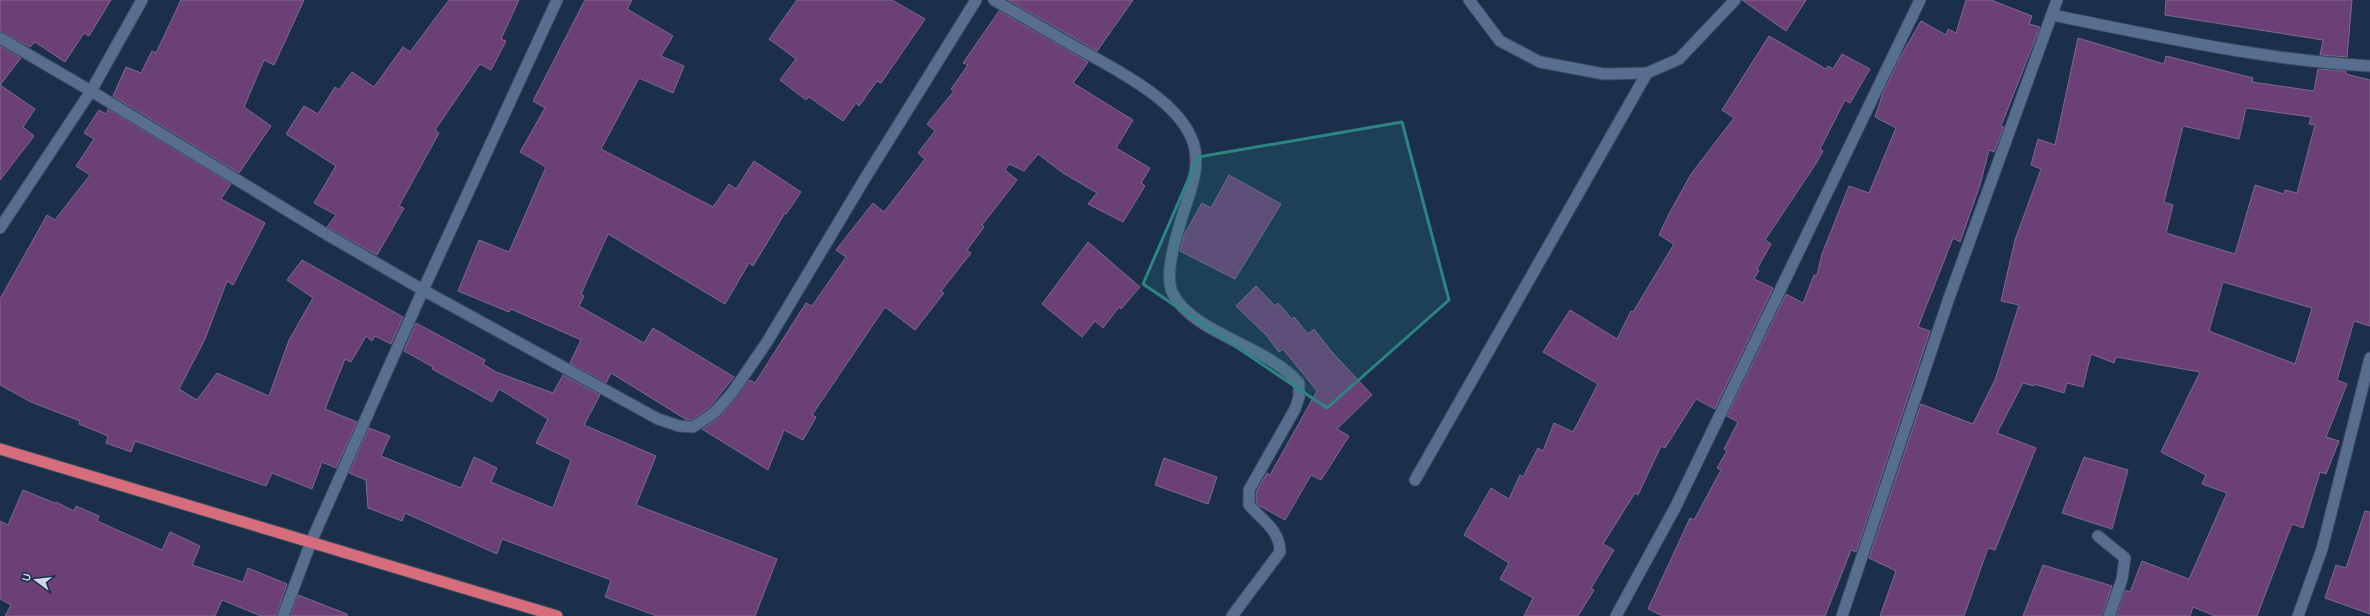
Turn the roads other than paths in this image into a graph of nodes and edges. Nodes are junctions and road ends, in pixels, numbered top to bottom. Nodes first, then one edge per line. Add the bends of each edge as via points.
1 (142, 0) edge
2 (557, 0) edge
3 (976, 0) edge
4 (994, 0) edge
5 (1469, 0) edge
6 (1735, 0) edge
7 (1920, 0) edge
8 (2057, 0) edge
9 (2052, 15) junction
10 (0, 38) edge
11 (2370, 66) edge
12 (1647, 73) junction
13 (91, 90) junction
14 (0, 228) edge
15 (423, 290) junction
16 (2370, 358) edge
17 (0, 449) edge
18 (1415, 480) dead end
19 (2098, 536) dead end
20 (311, 542) junction
21 (283, 616) edge
22 (557, 616) edge
23 (1232, 616) edge
24 (1616, 616) edge
25 (1842, 616) edge
26 (2109, 616) edge
27 (2298, 616) edge

1 - 13 street
2 - 15 street
3 - 15 street via 767,342 732,393 704,422 693,427 679,426 658,419
4 - 23 street via 1136,82 1170,109 1188,129 1195,150 1195,176 1170,263 1172,293 1188,315 1279,364 1299,383 1299,397 1295,409 1249,490 1248,498 1249,505 1277,534 1280,552
5 - 12 street via 1500,41 1540,62 1604,74
6 - 12 street via 1679,59
7 - 24 street via 1676,506
8 - 9 street
9 - 11 street via 2244,52 2329,64
9 - 25 street via 1949,298
10 - 13 street
12 - 18 street
13 - 14 street
13 - 15 street via 326,234
15 - 20 street
16 - 27 street via 2322,548
17 - 20 highway
19 - 26 street via 2125,558 2122,579
20 - 21 street
20 - 22 highway

